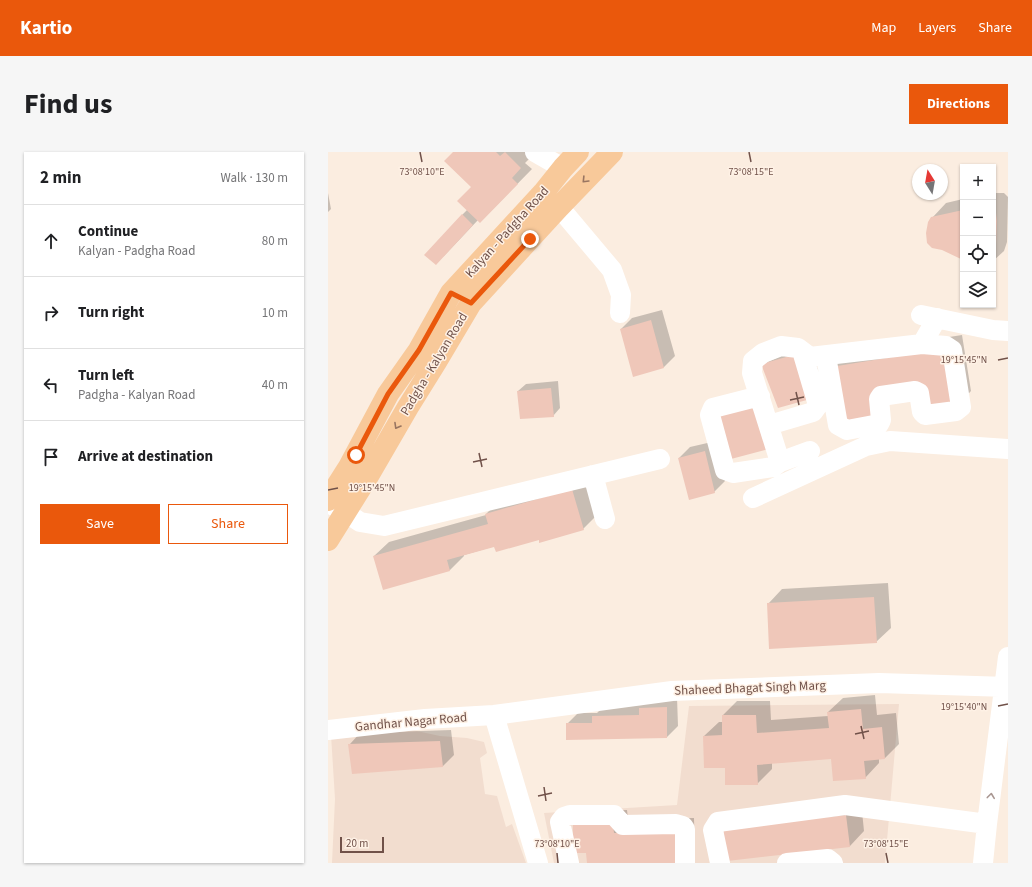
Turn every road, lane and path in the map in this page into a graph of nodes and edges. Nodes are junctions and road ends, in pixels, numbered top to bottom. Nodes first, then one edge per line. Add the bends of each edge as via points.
1 (536, 152) edge
2 (578, 152) edge
3 (612, 152) edge
4 (563, 168) junction
5 (543, 193) junction
6 (559, 207) junction
7 (451, 293) junction
8 (471, 303) junction
9 (620, 313) dead end
10 (1008, 331) edge
11 (922, 344) junction
12 (802, 351) junction
13 (427, 356) junction
14 (826, 356) junction
15 (388, 394) junction
16 (760, 396) junction
17 (408, 407) junction
18 (769, 425) junction
19 (1008, 449) edge
20 (810, 451) dead end
21 (660, 459) dead end
22 (780, 462) junction
23 (359, 472) junction
24 (594, 475) junction
25 (753, 498) dead end
26 (334, 505) edge
27 (605, 519) dead end
28 (328, 540) edge
29 (1008, 657) edge
30 (1006, 686) edge
31 (494, 715) junction
32 (328, 730) edge
33 (987, 824) junction
34 (538, 863) edge
35 (569, 863) edge
36 (685, 863) edge
37 (720, 863) edge
38 (786, 863) edge
39 (833, 863) edge
40 (983, 863) edge

1 - 4 street
2 - 4 main road, Kalyan - Padgha Road
3 -> 6 main road, Padgha - Kalyan Road
4 - 5 main road, Kalyan - Padgha Road
5 - 6 street
5 - 7 main road, Kalyan - Padgha Road
6 - 8 main road, Padgha - Kalyan Road
6 - 9 street via 612,270 621,295
7 - 8 main road
7 - 13 main road, Kalyan - Padgha Road
8 - 13 main road, Padgha - Kalyan Road
10 - 11 street via 992,330 929,316
11 - 14 street
11 - 14 street via 946,346 952,350 961,408 925,415 922,412 919,393 915,391 881,396 879,424 847,430 838,425
12 - 14 street via 810,357
12 - 16 street via 781,346 763,353 753,361 752,373
12 - 18 street via 818,405 813,412
13 - 15 main road, Kalyan - Padgha Road
13 - 17 main road, Padgha - Kalyan Road
15 - 17 main road
15 - 23 main road, Kalyan - Padgha Road
16 - 18 street
16 - 22 street via 713,408 710,415 725,470 733,473 772,467
17 -> 23 main road, Padgha - Kalyan Road
18 - 22 street
19 - 25 street via 890,441 866,446
20 - 22 street
21 - 24 street
23 - 26 main road, Padgha - Kalyan Road
24 - 26 street via 384,526 360,522
24 - 27 street
26 - 28 main road, Padgha - Kalyan Road
29 - 30 street
30 - 31 street, Shaheed Bhagat Singh Marg via 879,683 672,691
33 -> 30 street
31 - 32 street, Gandhar Nagar Road via 425,719
31 - 34 street
33 - 37 street via 845,805 718,822 713,830
33 - 40 street
35 - 36 street via 560,822 570,815 614,815 623,825 683,826
38 - 39 street via 828,858

